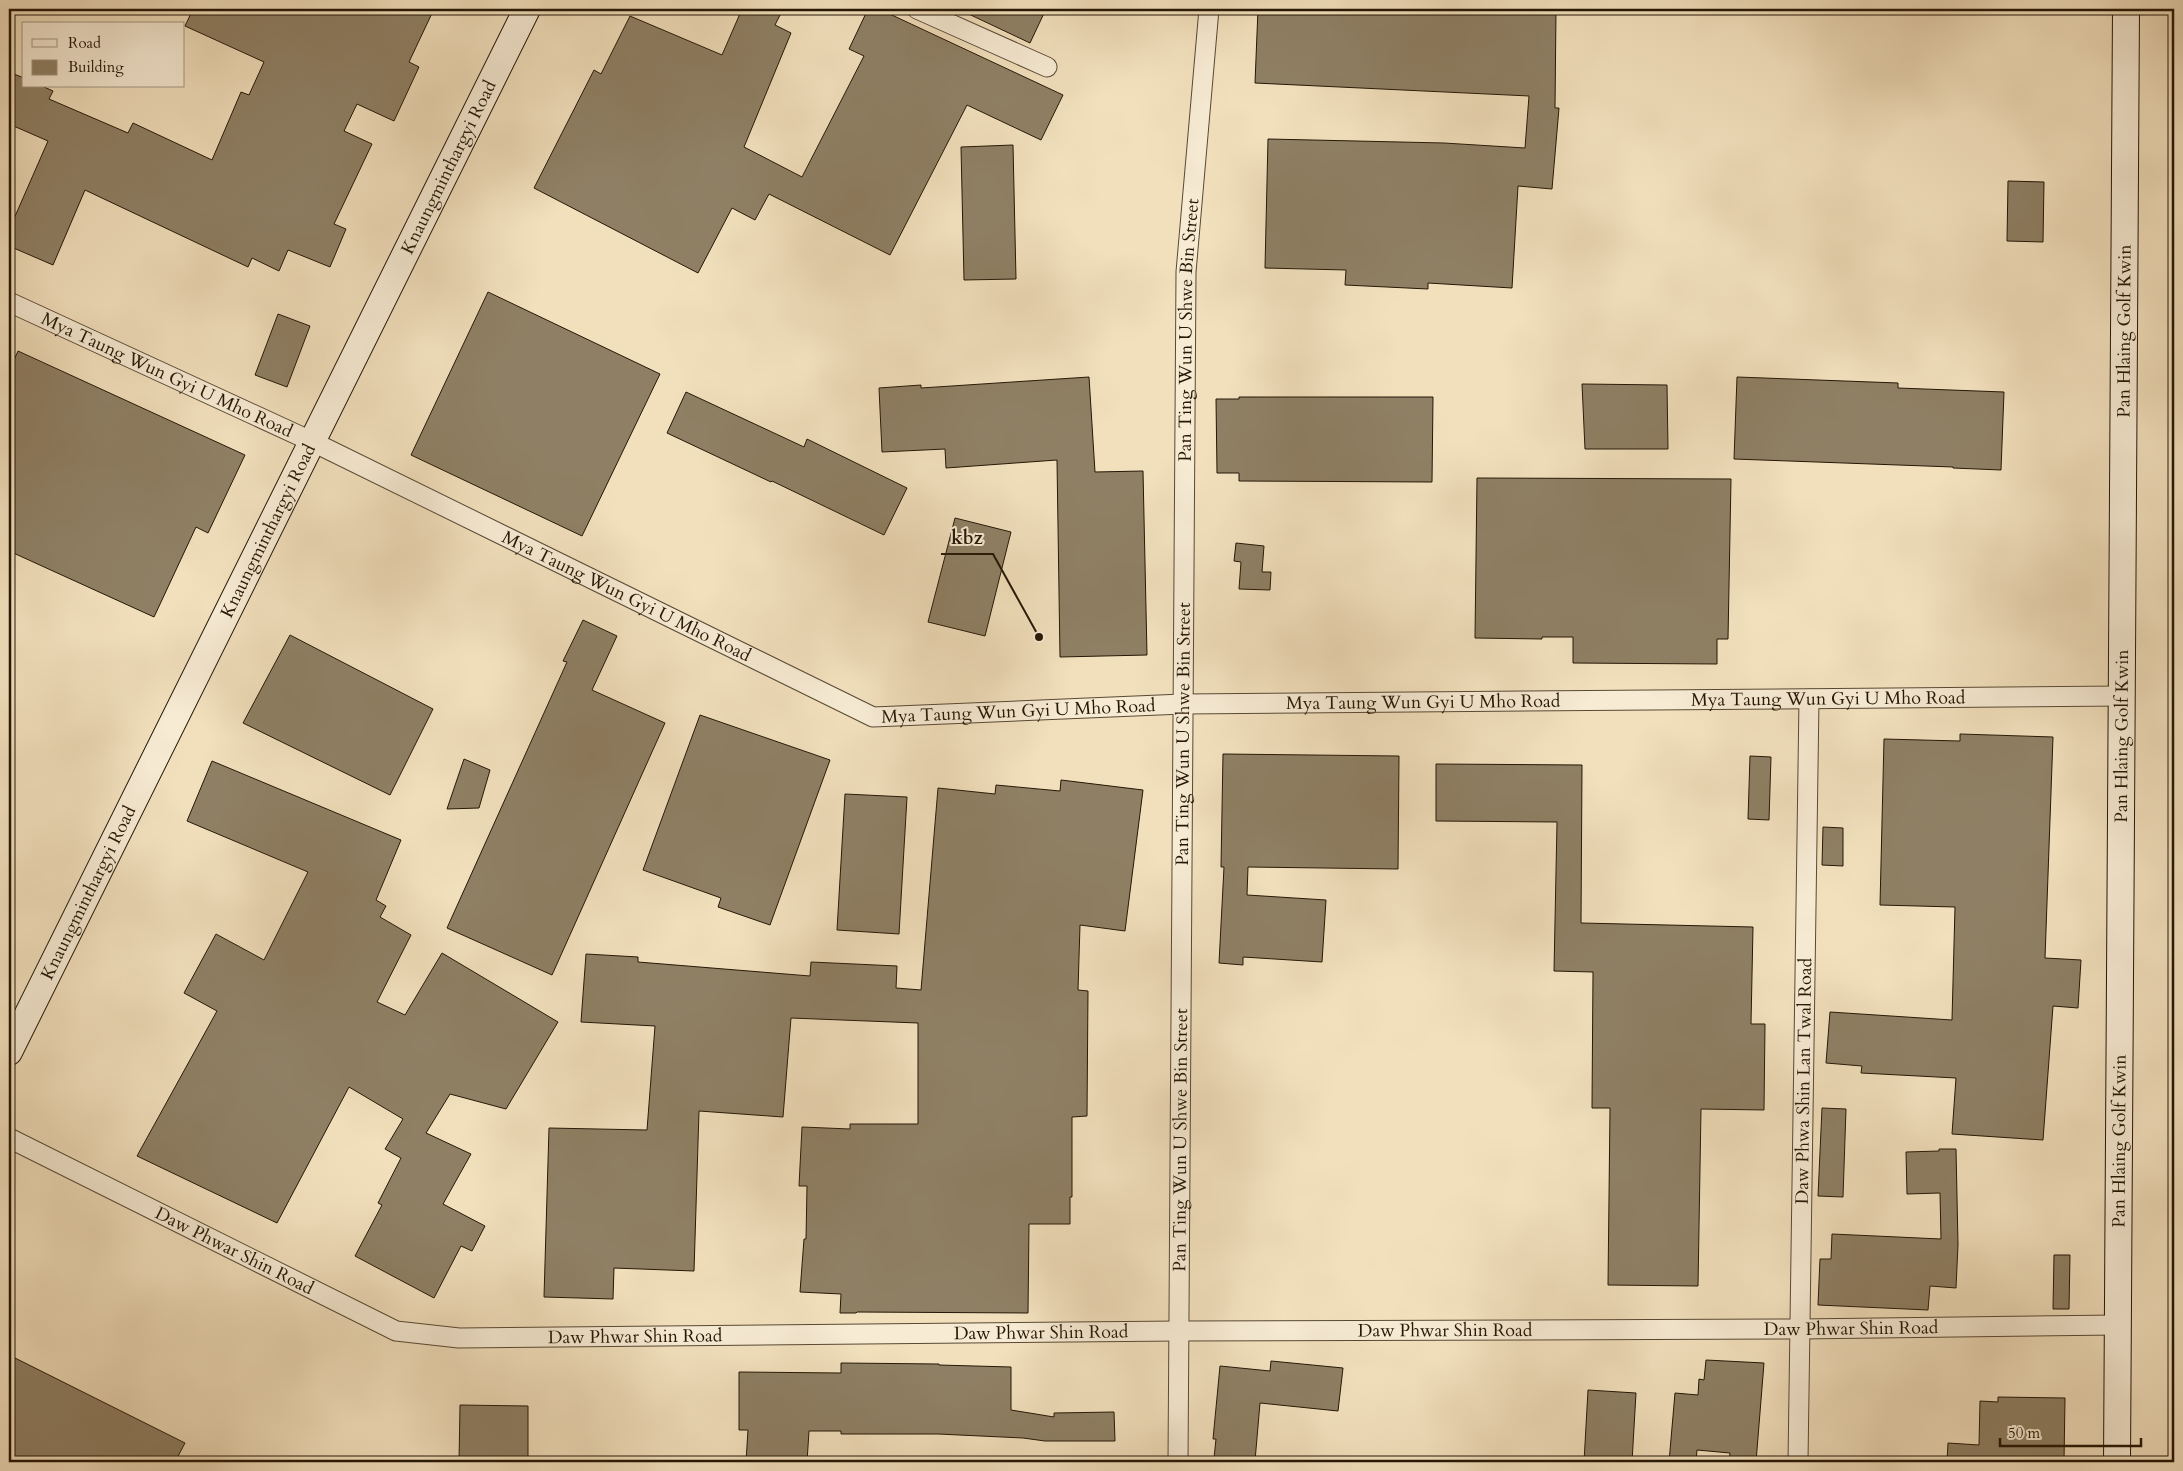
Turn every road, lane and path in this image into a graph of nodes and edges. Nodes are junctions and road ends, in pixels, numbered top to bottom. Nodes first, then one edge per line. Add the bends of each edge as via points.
1 (527, 9) edge
2 (916, 9) edge
3 (1209, 9) edge
4 (2126, 9) edge
5 (1047, 67) dead end
6 (9, 302) edge
7 (312, 442) junction
8 (2122, 696) junction
9 (1809, 699) junction
10 (1183, 704) junction
11 (9, 1052) edge
12 (9, 1138) edge
13 (2117, 1325) junction
14 (1800, 1329) junction
15 (1180, 1331) junction
16 (1178, 1462) edge
17 (1798, 1462) edge
18 (2117, 1462) edge

1 - 7 street, Knaungminthargyi Road
2 - 5 street
3 - 10 street, Pan Ting Wun U Shwe Bin Street via 1186,272
4 - 8 street, Pan Hlaing Golf Kwin
6 - 7 street, Mya Taung Wun Gyi U Mho Road
7 - 10 street, Mya Taung Wun Gyi U Mho Road via 873,717
7 - 11 street, Knaungminthargyi Road
8 - 9 street, Mya Taung Wun Gyi U Mho Road
8 - 13 street, Pan Hlaing Golf Kwin
9 - 10 street, Mya Taung Wun Gyi U Mho Road
9 - 14 street, Daw Phwa Shin Lan Twal Road
10 - 15 street, Pan Ting Wun U Shwe Bin Street
12 - 15 street, Daw Phwar Shin Road via 396,1331 459,1338
13 - 14 street, Daw Phwar Shin Road
13 - 18 street, Pan Hlaing Golf Kwin
14 - 15 street, Daw Phwar Shin Road
14 - 17 street, Daw Phwa Shin Lan Twal Road
15 - 16 street, Pan Ting Wun U Shwe Bin Street

